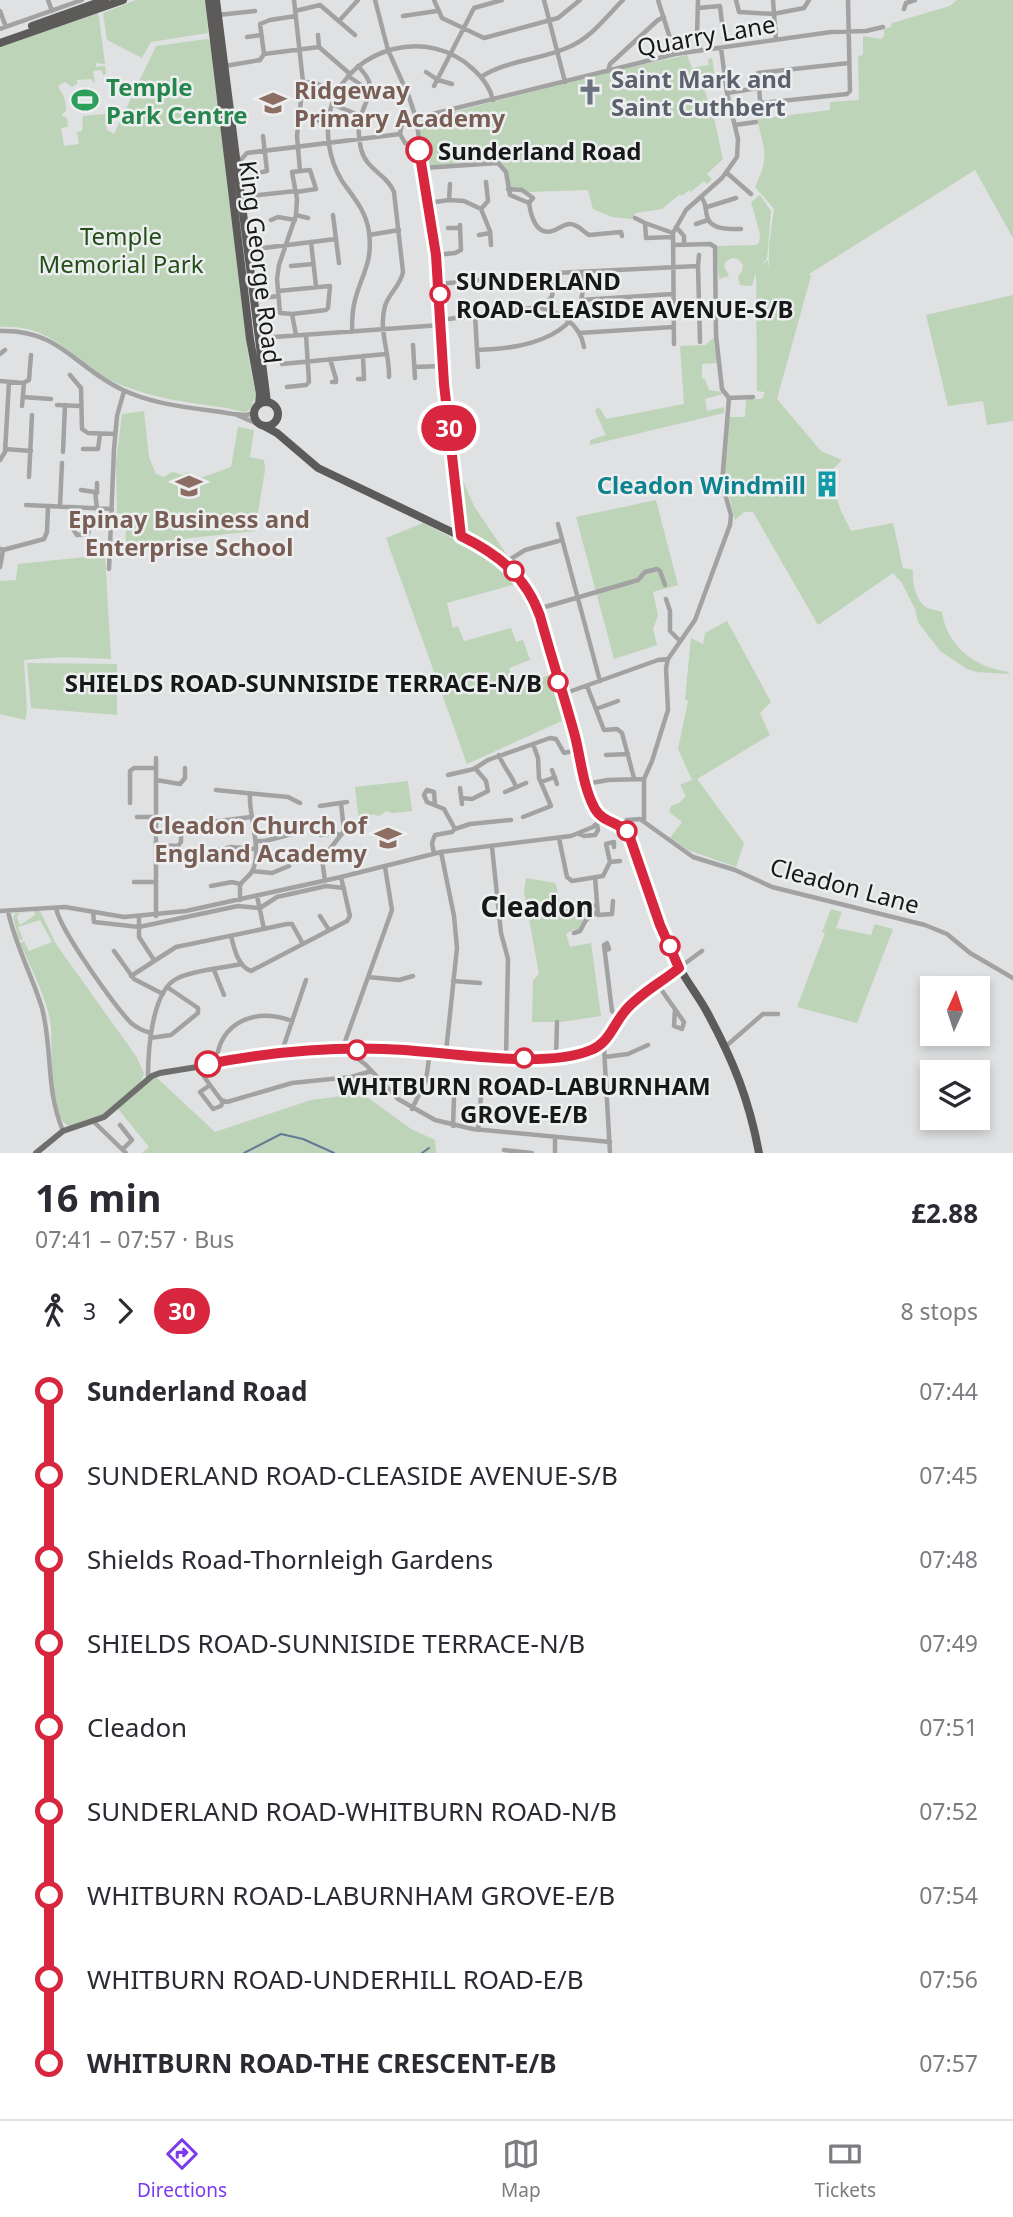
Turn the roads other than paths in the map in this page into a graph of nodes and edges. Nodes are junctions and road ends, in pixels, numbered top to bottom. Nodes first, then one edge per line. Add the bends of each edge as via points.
1 (48, 0) edge
2 (82, 0) edge
3 (105, 0) edge
4 (123, 0) edge
5 (209, 0) edge
6 (216, 0) edge
7 (294, 0) edge
8 (358, 0) edge
9 (375, 0) edge
10 (434, 0) edge
11 (502, 0) edge
12 (544, 0) edge
13 (580, 0) edge
14 (623, 0) edge
15 (658, 0) edge
16 (698, 0) edge
17 (736, 0) edge
18 (773, 0) edge
19 (809, 0) edge
20 (848, 0) edge
21 (915, 0) edge
22 (698, 8) junction
23 (904, 9) dead end
24 (0, 11) edge
25 (52, 11) junction
26 (256, 11) dead end
27 (437, 11) junction
28 (296, 13) junction
29 (773, 14) junction
30 (218, 15) junction
31 (403, 16) dead end
32 (664, 17) junction
33 (339, 21) junction
34 (550, 21) junction
35 (722, 23) dead end
36 (883, 27) dead end
37 (3, 28) edge
38 (463, 29) junction
39 (848, 31) junction
40 (261, 35) junction
41 (318, 35) dead end
42 (355, 35) dead end
43 (247, 37) dead end
44 (0, 38) edge
45 (776, 40) junction
46 (0, 43) edge
47 (319, 47) junction
48 (721, 48) junction
49 (300, 49) junction
50 (388, 50) junction
51 (700, 51) junction
52 (558, 52) junction
53 (264, 54) junction
54 (452, 54) junction
55 (675, 54) junction
56 (221, 61) junction
57 (849, 63) junction
58 (359, 66) junction
59 (608, 71) junction
60 (426, 72) dead end
61 (349, 75) junction
62 (481, 77) junction
63 (438, 80) junction
64 (303, 82) junction
65 (565, 82) junction
66 (452, 83) dead end
67 (435, 86) dead end
68 (758, 88) junction
69 (371, 91) junction
70 (727, 93) junction
71 (336, 94) junction
72 (493, 100) junction
73 (332, 104) junction
74 (298, 113) junction
75 (361, 116) junction
76 (416, 118) junction
77 (328, 122) junction
78 (756, 122) dead end
79 (735, 125) junction
80 (400, 134) junction
81 (263, 136) dead end
82 (359, 139) junction
83 (329, 143) junction
84 (231, 145) junction
85 (419, 146) junction
86 (297, 147) junction
87 (265, 151) junction
88 (247, 153) junction
89 (233, 165) junction
90 (276, 165) dead end
91 (267, 166) junction
92 (423, 168) junction
93 (300, 171) junction
94 (262, 172) dead end
95 (727, 173) junction
96 (486, 182) dead end
97 (450, 184) dead end
98 (508, 189) junction
99 (296, 191) junction
100 (751, 194) dead end
101 (241, 197) junction
102 (701, 197) junction
103 (736, 198) dead end
104 (449, 200) junction
105 (428, 203) junction
106 (529, 203) junction
107 (707, 207) junction
108 (481, 209) junction
109 (333, 215) dead end
110 (308, 217) dead end
111 (295, 218) junction
112 (635, 218) dead end
113 (271, 220) dead end
114 (708, 220) junction
115 (645, 223) junction
116 (696, 224) dead end
117 (447, 228) dead end
118 (741, 229) dead end
119 (399, 230) junction
120 (674, 232) junction
121 (490, 233) junction
122 (369, 234) junction
123 (479, 235) dead end
124 (622, 236) dead end
125 (336, 239) junction
126 (311, 242) junction
127 (286, 245) junction
128 (491, 245) dead end
129 (673, 245) junction
130 (684, 245) junction
131 (244, 251) junction
132 (436, 255) junction
133 (699, 255) dead end
134 (339, 263) dead end
135 (313, 264) junction
136 (291, 266) dead end
137 (673, 266) junction
138 (698, 266) junction
139 (582, 272) junction
140 (521, 275) dead end
141 (439, 284) junction
142 (316, 286) junction
143 (278, 294) junction
144 (673, 294) junction
145 (253, 299) junction
146 (581, 300) junction
147 (543, 309) junction
148 (292, 314) junction
149 (475, 315) junction
150 (569, 321) junction
151 (441, 322) junction
152 (673, 327) junction
153 (383, 329) junction
154 (0, 331) edge
155 (352, 332) junction
156 (579, 333) junction
157 (296, 335) junction
158 (306, 335) junction
159 (254, 338) junction
160 (699, 342) dead end
161 (674, 344) dead end
162 (413, 345) dead end
163 (584, 347) dead end
164 (477, 350) junction
165 (386, 354) junction
166 (31, 355) dead end
167 (363, 356) junction
168 (330, 359) junction
169 (308, 361) junction
170 (282, 364) dead end
171 (443, 366) junction
172 (414, 367) junction
173 (478, 367) dead end
174 (70, 375) dead end
175 (389, 377) dead end
176 (415, 378) dead end
177 (358, 379) dead end
178 (0, 381) edge
179 (9, 382) junction
180 (331, 382) dead end
181 (24, 383) junction
182 (287, 387) dead end
183 (124, 391) junction
184 (23, 397) junction
185 (753, 397) dead end
186 (0, 398) edge
187 (8, 398) junction
188 (729, 398) junction
189 (51, 399) dead end
190 (263, 403) junction
191 (57, 405) dead end
192 (65, 405) junction
193 (22, 406) dead end
194 (80, 406) junction
195 (254, 412) junction
196 (233, 414) junction
197 (32, 415) dead end
198 (276, 421) junction
199 (32, 422) junction
200 (41, 423) dead end
201 (262, 425) junction
202 (3, 433) edge
203 (100, 433) junction
204 (115, 434) junction
205 (285, 440) junction
206 (5, 449) junction
207 (83, 449) dead end
208 (31, 451) junction
209 (63, 452) dead end
210 (0, 460) edge
211 (62, 463) dead end
212 (61, 471) junction
213 (38, 472) dead end
214 (69, 472) dead end
215 (97, 483) dead end
216 (84, 489) dead end
217 (97, 494) junction
218 (26, 505) dead end
219 (48, 506) junction
220 (60, 506) junction
221 (74, 507) junction
222 (97, 509) junction
223 (112, 509) junction
224 (91, 523) dead end
225 (558, 524) dead end
226 (461, 536) junction
227 (563, 540) junction
228 (1, 549) edge
229 (505, 563) junction
230 (0, 564) edge
231 (110, 569) dead end
232 (664, 585) dead end
233 (578, 599) junction
234 (666, 599) dead end
235 (538, 609) junction
236 (680, 640) junction
237 (668, 659) junction
238 (600, 681) junction
239 (587, 686) junction
240 (561, 695) junction
241 (618, 701) dead end
242 (566, 707) junction
243 (596, 709) junction
244 (533, 744) junction
245 (578, 750) junction
246 (628, 754) junction
247 (499, 755) junction
248 (606, 755) dead end
249 (156, 758) dead end
250 (580, 761) junction
251 (156, 768) junction
252 (185, 768) dead end
253 (475, 768) junction
254 (448, 775) dead end
255 (634, 778) junction
256 (644, 779) junction
257 (156, 780) junction
258 (541, 782) junction
259 (526, 783) dead end
260 (557, 784) dead end
261 (586, 784) junction
262 (516, 787) junction
263 (460, 788) dead end
264 (216, 790) dead end
265 (505, 792) dead end
266 (250, 793) junction
267 (130, 803) dead end
268 (300, 803) dead end
269 (435, 805) dead end
270 (325, 807) dead end
271 (137, 817) dead end
272 (156, 817) junction
273 (251, 817) junction
274 (523, 817) dead end
275 (511, 820) dead end
276 (602, 821) junction
277 (645, 821) junction
278 (211, 822) dead end
279 (622, 825) junction
280 (174, 828) dead end
281 (455, 829) junction
282 (296, 833) dead end
283 (321, 835) dead end
284 (341, 835) junction
285 (559, 838) junction
286 (256, 841) junction
287 (156, 845) junction
288 (492, 846) junction
289 (614, 847) dead end
290 (255, 849) junction
291 (441, 852) junction
292 (207, 853) dead end
293 (434, 854) junction
294 (620, 860) dead end
295 (610, 862) junction
296 (289, 866) dead end
297 (385, 867) junction
298 (252, 870) junction
299 (341, 877) junction
300 (595, 877) junction
301 (325, 881) junction
302 (134, 882) dead end
303 (156, 882) junction
304 (240, 884) junction
305 (211, 886) dead end
306 (344, 888) junction
307 (257, 896) junction
308 (240, 900) junction
309 (612, 901) dead end
310 (597, 905) junction
311 (55, 908) junction
312 (260, 908) junction
313 (0, 911) edge
314 (8, 911) junction
315 (93, 912) junction
316 (570, 912) dead end
317 (597, 912) junction
318 (139, 916) junction
319 (156, 916) junction
320 (320, 916) dead end
321 (139, 928) junction
322 (264, 929) junction
323 (329, 930) junction
324 (575, 932) dead end
325 (231, 936) junction
326 (303, 944) junction
327 (605, 950) dead end
328 (114, 951) dead end
329 (702, 951) dead end
330 (154, 960) junction
331 (241, 964) junction
332 (679, 968) junction
333 (214, 970) junction
334 (131, 976) junction
335 (412, 976) dead end
336 (368, 977) junction
337 (1013, 978) edge
338 (306, 980) dead end
339 (453, 981) junction
340 (480, 983) dead end
341 (658, 985) junction
342 (167, 987) junction
343 (163, 994) junction
344 (224, 995) dead end
345 (676, 1010) dead end
346 (778, 1014) dead end
347 (620, 1018) junction
348 (292, 1021) junction
349 (557, 1023) dead end
350 (150, 1035) junction
351 (601, 1044) junction
352 (648, 1045) dead end
353 (724, 1048) junction
354 (345, 1050) junction
355 (430, 1052) junction
356 (446, 1053) junction
357 (281, 1054) junction
358 (506, 1057) junction
359 (605, 1057) junction
360 (556, 1058) junction
361 (216, 1063) junction
362 (197, 1067) junction
363 (372, 1071) junction
364 (149, 1079) junction
365 (210, 1085) junction
366 (481, 1096) dead end
367 (454, 1097) dead end
368 (223, 1101) junction
369 (412, 1109) junction
370 (94, 1122) junction
371 (119, 1126) dead end
372 (453, 1126) junction
373 (478, 1130) junction
374 (63, 1131) junction
375 (555, 1137) junction
376 (610, 1142) junction
377 (504, 1150) dead end
378 (125, 1151) edge
379 (36, 1153) edge
380 (532, 1153) edge
381 (555, 1153) edge
382 (610, 1153) edge
383 (759, 1153) edge

1 - 25 street
2 - 25 street
3 - 44 highway
4 - 46 highway
5 - 56 highway, King George Road
6 - 30 highway, King George Road
7 - 28 street
8 - 33 street
9 - 50 street
10 - 27 street
11 - 38 street via 474,8
12 - 34 street
13 - 34 street
14 - 52 street via 589,36
15 - 32 street
16 - 22 street
17 - 29 street via 739,12
18 - 29 street
19 - 29 street via 804,8
20 - 39 street
21 - 23 street
22 - 35 street via 720,6
22 - 51 street
24 - 37 street
25 - 37 street
26 - 30 street
27 - 31 street
27 - 38 street
28 - 33 street via 323,6
28 - 40 street via 260,24
28 - 49 street
29 - 45 street
30 - 56 highway, King George Road
32 - 55 street
32 - 59 street via 610,64
33 - 42 street
34 - 38 street via 482,38
34 - 52 street
36 - 39 street, Quarry Lane
38 - 54 street
39 - 45 street, Quarry Lane
39 - 57 street
40 - 43 street
40 - 53 street
41 - 47 street
45 - 48 street, Quarry Lane
47 - 49 street
47 - 61 street
48 - 51 street, Quarry Lane
48 - 70 street
49 - 53 street
49 - 64 street
50 - 54 street via 419,46
50 - 58 street
50 - 76 street
51 - 55 street, Quarry Lane
52 - 62 street via 493,69
52 - 65 street
53 - 56 street via 258,62
54 - 62 street
54 - 63 street
55 - 59 street, Quarry Lane
56 - 84 highway, King George Road
57 - 68 street via 758,73
57 - 68 street via 847,94 762,103
58 - 61 street
58 - 69 street
59 - 65 street, Quarry Lane
60 - 63 street
61 - 69 street
61 - 71 street
62 - 72 street
63 - 66 street
63 - 67 street
64 - 71 street via 316,83
64 - 74 street
65 - 72 street, Quarry Lane
68 - 70 street
69 - 75 street
70 - 79 street
71 - 73 street
72 - 76 street, Quarry Lane
73 - 75 street
73 - 77 street
74 - 77 street
74 - 86 street
75 - 82 street
76 - 80 street via 405,122
76 - 85 street
77 - 83 street
78 - 79 street
79 - 95 street via 737,157
80 - 82 street
80 - 85 street via 408,145
81 - 87 street
82 - 83 street
82 - 119 street via 369,166 393,187
83 - 86 street
83 - 122 street via 336,169 361,208
84 - 88 street
84 - 89 highway, King George Road
85 - 92 street
86 - 87 street
86 - 93 street
87 - 88 street
87 - 91 street
88 - 89 street
89 - 101 highway, King George Road
89 - 131 highway, King George Road
90 - 91 street
91 - 94 street via 268,171
92 - 98 street via 493,162 506,172
92 - 105 street
93 - 99 street via 292,172
93 - 99 street via 310,170 316,189
95 - 100 street
95 - 102 street
96 - 108 street via 488,201
97 - 104 street
98 - 106 street via 515,199
98 - 106 street via 528,193 533,198
99 - 101 street
99 - 111 street
101 - 131 highway, King George Road
102 - 107 street
102 - 120 street via 686,210
103 - 107 street
104 - 105 street
104 - 108 street
105 - 132 street
106 - 124 street via 533,221 541,230 549,232 571,224 589,235 621,232
107 - 114 street
108 - 121 street
109 - 125 street
110 - 111 street
111 - 113 street
111 - 127 street
112 - 115 street
114 - 116 street
114 - 118 street via 721,228
115 - 120 street
115 - 120 street via 646,238
117 - 132 street via 460,227 461,250
119 - 122 street
119 - 153 street via 404,272 385,307
120 - 129 street
120 - 130 street via 684,236
121 - 123 street
121 - 128 street
122 - 155 street via 367,271 356,297
125 - 126 street
125 - 134 street
126 - 127 street
126 - 135 street
127 - 131 street
127 - 143 street via 279,265
129 - 130 street
129 - 137 street
130 - 188 street via 715,247 716,335 722,389
131 - 145 highway, King George Road
131 - 159 highway, King George Road
132 - 141 street
133 - 138 street
135 - 136 street
135 - 142 street
137 - 138 street
137 - 139 street
137 - 144 street
138 - 160 street
139 - 146 street
139 - 147 street via 556,273 552,296
140 - 141 street
141 - 151 street
142 - 143 street
142 - 148 street via 330,286 328,308
143 - 145 street
143 - 148 street via 280,313
144 - 146 street
144 - 152 street
145 - 159 highway, King George Road
146 - 150 street
147 - 149 street
147 - 150 street
148 - 157 street
149 - 151 street
149 - 164 street
150 - 156 street
150 - 164 street via 544,340
151 - 153 street
151 - 171 street
152 - 156 street
152 - 161 street
153 - 155 street
153 - 165 street
154 - 183 street via 47,339
155 - 158 street
156 - 163 street
157 - 158 street
157 - 159 street
158 - 169 street
159 - 190 highway, King George Road
162 - 172 street
164 - 173 street
165 - 167 street
165 - 175 street
166 - 181 street via 30,378
167 - 168 street
167 - 177 street via 364,379
168 - 169 street
168 - 180 street via 336,382
169 - 170 street
169 - 182 street via 309,382
171 - 172 street
171 - 226 street
172 - 176 street
174 - 194 street via 81,388
178 - 179 street
179 - 181 street
179 - 187 street
181 - 184 street
183 - 196 street via 152,401
183 - 204 street
184 - 189 street
184 - 193 street
185 - 188 street
186 - 187 street
187 - 202 street
188 - 236 street via 722,483 730,526 702,605
190 - 195 highway
190 - 198 highway via 277,409
191 - 192 street
192 - 194 street
192 - 209 street
194 - 203 street via 82,429
195 - 196 street
195 - 201 highway
196 - 201 street
197 - 199 street
198 - 201 highway
198 - 205 highway
199 - 200 street
199 - 208 street
201 - 205 highway
202 - 206 street
203 - 204 street
203 - 207 street via 98,449
204 - 223 street
205 - 226 highway via 318,468
206 - 208 street
206 - 210 street
208 - 213 street via 29,475
211 - 212 street
212 - 214 street
212 - 220 street
215 - 217 street
216 - 217 street
217 - 222 street
218 - 219 street
219 - 220 street
219 - 228 street via 44,539
220 - 221 street
221 - 222 street
221 - 224 street via 77,535 88,534
222 - 223 street
223 - 231 street
225 - 227 street
226 - 229 highway
227 - 229 street via 525,550
227 - 233 street
228 - 230 street
229 - 235 highway
232 - 233 street via 659,569
233 - 235 street
233 - 238 street
234 - 236 street via 670,631
235 - 240 highway
236 - 237 street
237 - 238 street
237 - 256 street via 668,710
238 - 239 street
239 - 240 street
239 - 243 street
240 - 242 highway
241 - 243 street
242 - 245 highway
242 - 250 street via 571,707 579,731 585,756
243 - 246 street via 604,730 622,733
244 - 245 street via 553,738 564,753
244 - 247 street
244 - 258 street
245 - 250 highway
246 - 248 street
246 - 255 street
247 - 253 street
247 - 262 street
249 - 251 street
250 - 261 highway
251 - 257 street
251 - 267 street via 132,769
252 - 257 street via 182,783
253 - 254 street
253 - 263 street via 488,791 462,801
255 - 256 street
255 - 261 street
256 - 277 street
257 - 272 street
258 - 260 street via 554,774
258 - 274 street via 551,806
259 - 262 street
261 - 276 highway
262 - 265 street
264 - 266 street
266 - 268 street via 288,797
266 - 273 street
269 - 281 street via 444,809
270 - 284 street via 344,803
271 - 272 street
272 - 287 street
273 - 278 street
273 - 286 street
275 - 281 street
276 - 279 highway
276 - 285 street
277 - 279 street via 638,818
277 - 337 street, Cleadon Lane via 693,857 772,887 947,934
279 - 332 highway
280 - 287 street via 184,828 178,846
281 - 293 street via 435,835
282 - 286 street
283 - 284 street
284 - 301 street via 322,859
285 - 288 street
285 - 300 street via 569,879
286 - 290 street
287 - 303 street
288 - 291 street
288 - 358 street via 501,933 508,956
289 - 295 street via 614,842 606,844
290 - 292 street via 231,847
290 - 298 street
291 - 293 street
291 - 339 street via 454,915
293 - 297 street
294 - 295 street
295 - 300 street via 605,874
296 - 298 street via 272,873
297 - 299 street
297 - 336 street via 392,910
298 - 304 street
299 - 301 street
299 - 306 street
300 - 310 street
301 - 307 street
302 - 303 street
303 - 319 street
304 - 305 street
304 - 308 street
306 - 312 street via 326,886 276,897
306 - 323 street via 349,918
307 - 308 street
307 - 312 street
308 - 319 street
309 - 317 street via 612,914 600,916
310 - 316 street
310 - 317 street
311 - 314 street
311 - 315 street
311 - 350 street via 64,931 124,1014
312 - 321 street via 238,906
312 - 322 street
313 - 314 street
314 - 374 street via 42,1008 52,1097
315 - 318 street
315 - 321 street via 94,922
317 - 324 street
318 - 319 street
318 - 321 street
320 - 323 street
321 - 330 street via 141,941
322 - 325 street
322 - 326 street via 292,924
323 - 326 street
325 - 330 street via 176,947
325 - 331 street
326 - 331 street via 251,971
327 - 347 street via 612,1011
328 - 334 street
329 - 332 street
330 - 334 street
331 - 333 street
332 - 341 main road
332 - 353 highway
333 - 342 street via 176,978
333 - 344 street
334 - 343 street
335 - 336 street via 399,980
336 - 354 street
338 - 348 street
339 - 340 street
339 - 356 street
341 - 345 street
341 - 347 main road
342 - 343 street
342 - 350 street via 191,1002 198,1013 171,1035
343 - 350 street
346 - 353 street via 763,1014
347 - 351 main road
348 - 357 street
348 - 361 street via 272,1014 247,1018 225,1038
349 - 360 street
350 - 364 street
351 - 359 street
351 - 360 main road
352 - 359 street
353 - 383 highway via 746,1097
354 - 355 main road
354 - 357 main road
354 - 363 street
355 - 356 main road
355 - 369 street via 426,1080
356 - 358 main road
357 - 361 main road
358 - 360 main road
359 - 376 street
361 - 362 main road
362 - 364 main road
362 - 365 street
363 - 368 street via 292,1083
363 - 369 street
364 - 370 main road
365 - 368 street
365 - 368 street via 200,1092 206,1101 213,1109
366 - 373 street
367 - 372 street
369 - 372 street
370 - 374 main road
370 - 378 street
371 - 378 street via 132,1140
372 - 373 street
373 - 375 street
374 - 379 main road
375 - 376 street
375 - 381 street
376 - 382 street
377 - 380 street

